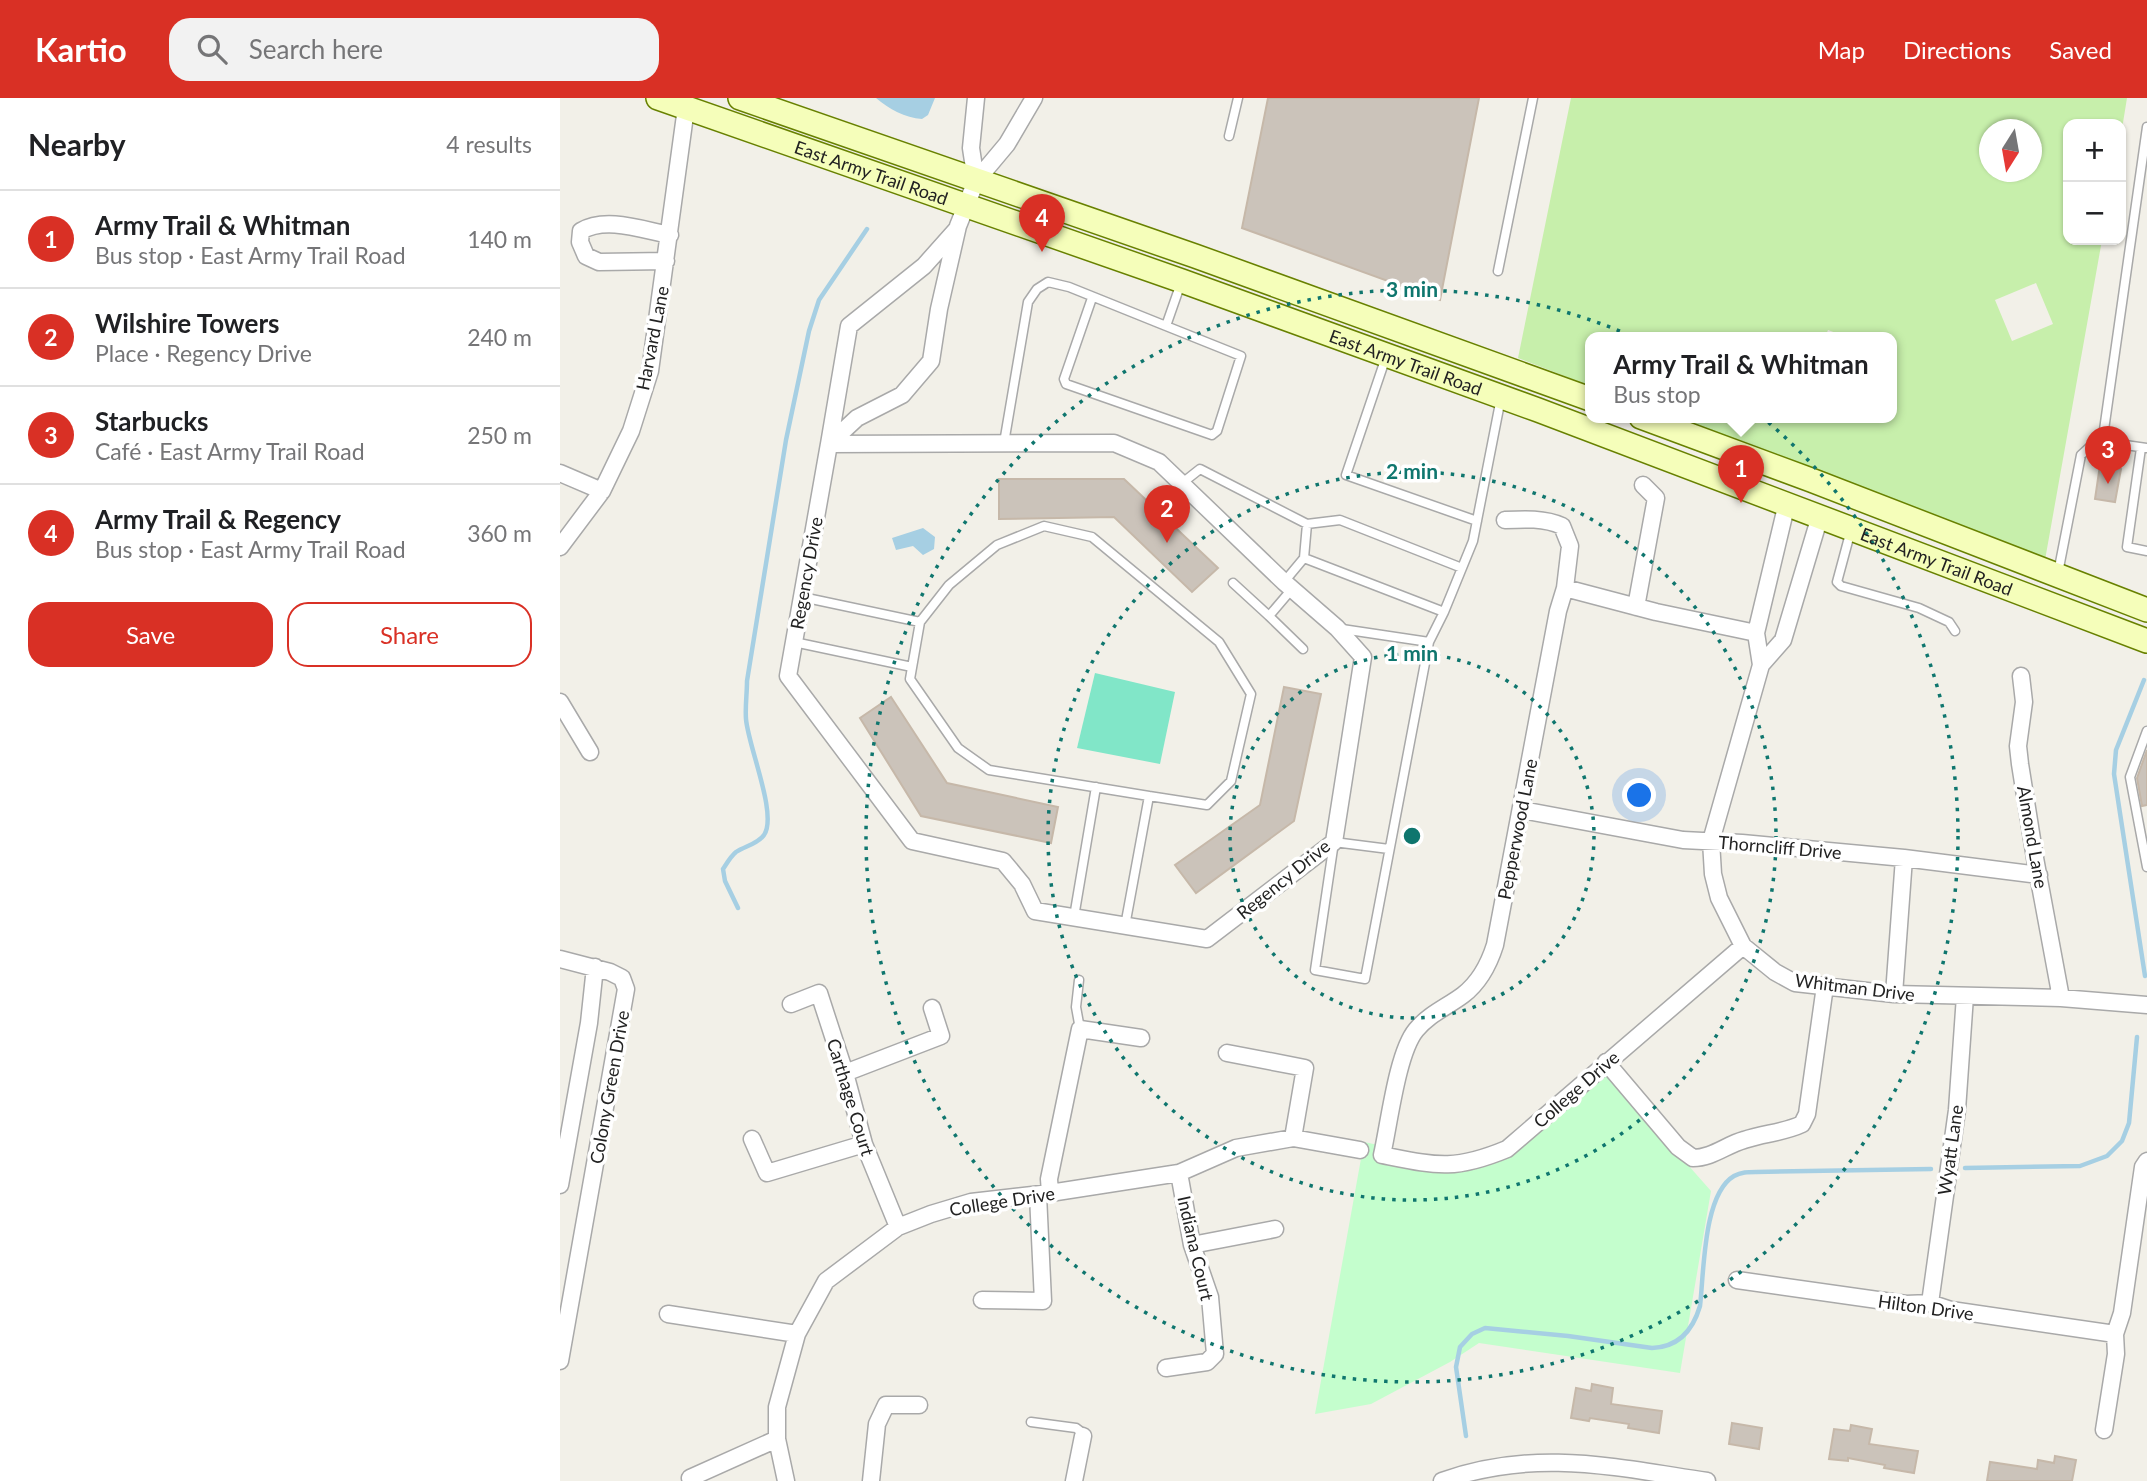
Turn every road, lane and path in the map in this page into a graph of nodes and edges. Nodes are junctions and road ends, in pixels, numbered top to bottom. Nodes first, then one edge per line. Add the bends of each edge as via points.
1 (658, 98) edge
2 (740, 98) edge
3 (976, 98) edge
4 (1034, 98) edge
5 (1238, 98) edge
6 (1533, 98) edge
7 (686, 108) junction
8 (2147, 127) edge
9 (1229, 136) dead end
10 (976, 181) junction
11 (2143, 188) edge
12 (967, 205) junction
13 (957, 229) junction
14 (670, 235) junction
15 (666, 261) junction
16 (1498, 271) dead end
17 (1182, 281) junction
18 (1092, 298) junction
19 (1166, 326) junction
20 (1387, 355) junction
21 (1502, 397) junction
22 (1585, 397) edge
23 (1657, 423) edge
24 (1004, 443) junction
25 (829, 444) junction
26 (2102, 444) junction
27 (2144, 448) edge
28 (560, 473) edge
29 (1181, 484) junction
30 (1643, 485) dead end
31 (602, 491) junction
32 (1787, 503) junction
33 (1820, 516) junction
34 (1505, 520) dead end
35 (1477, 522) junction
36 (1307, 524) junction
37 (1852, 528) junction
38 (560, 547) edge
39 (2147, 551) edge
40 (1304, 558) junction
41 (1462, 568) junction
42 (2058, 576) junction
43 (1233, 583) dead end
44 (1288, 586) junction
45 (1565, 588) junction
46 (802, 597) junction
47 (1636, 607) junction
48 (2147, 610) edge
49 (1444, 612) junction
50 (1269, 615) junction
51 (920, 622) junction
52 (1337, 628) junction
53 (1955, 631) dead end
54 (1756, 633) junction
55 (2147, 641) edge
56 (794, 642) junction
57 (1429, 642) junction
58 (1303, 649) dead end
59 (1761, 665) junction
60 (912, 667) junction
61 (2021, 676) dead end
62 (560, 702) edge
63 (2147, 731) edge
64 (590, 752) dead end
65 (1096, 787) junction
66 (1149, 796) junction
67 (1522, 810) junction
68 (1711, 841) junction
69 (1334, 842) junction
70 (1389, 849) junction
71 (1904, 858) junction
72 (2147, 867) edge
73 (2039, 875) junction
74 (1074, 917) junction
75 (1125, 926) junction
76 (1743, 946) junction
77 (560, 959) edge
78 (595, 967) junction
79 (1079, 980) dead end
80 (1825, 986) junction
81 (1894, 994) junction
82 (1965, 996) junction
83 (2061, 998) junction
84 (791, 1004) dead end
85 (2147, 1005) edge
86 (932, 1008) dead end
87 (1080, 1029) junction
88 (1141, 1038) dead end
89 (1227, 1053) dead end
90 (1606, 1062) junction
91 (845, 1073) junction
92 (1293, 1138) junction
93 (752, 1139) dead end
94 (864, 1144) junction
95 (1360, 1150) dead end
96 (1382, 1155) joint
97 (2147, 1161) edge
98 (1180, 1173) junction
99 (560, 1185) edge
100 (1044, 1194) junction
101 (898, 1227) junction
102 (1275, 1229) dead end
103 (1192, 1245) junction
104 (1737, 1280) dead end
105 (982, 1300) dead end
106 (1930, 1303) junction
107 (668, 1314) dead end
108 (563, 1326) edge
109 (797, 1334) junction
110 (2115, 1334) junction
111 (560, 1361) edge
112 (1166, 1368) dead end
113 (919, 1405) dead end
114 (1031, 1422) dead end
115 (2104, 1430) dead end
116 (1083, 1436) joint
117 (777, 1439) junction
118 (690, 1478) dead end
119 (786, 1481) edge
120 (871, 1481) edge
121 (1074, 1481) edge
122 (1441, 1481) edge
123 (1707, 1481) edge

1 - 7 main road, East Army Trail Road
2 - 10 main road, East Army Trail Road
3 - 10 street, Regency Drive via 971,148
4 - 10 street, Regency Drive via 1007,144
5 - 9 lane
6 - 16 lane
7 - 12 main road, East Army Trail Road
7 - 14 street, Harvard Lane
8 - 11 lane
10 - 12 street, Regency Drive
10 - 22 main road, East Army Trail Road
11 - 26 lane
12 - 13 street, Regency Drive
12 - 17 main road, East Army Trail Road
13 - 25 street, Regency Drive via 923,266 849,326
13 - 25 street, Regency Drive via 931,361 902,395 856,418
14 - 15 street, Harvard Lane
14 - 15 street via 620,225 592,225 581,231 586,256 599,262
15 - 31 street, Harvard Lane via 650,371 631,431
17 - 19 lane
17 - 20 main road, East Army Trail Road
18 - 19 lane
18 - 19 lane via 1072,350 1066,384 1209,436 1217,431 1241,356
18 - 24 lane via 1048,282 1028,302
20 - 21 main road, East Army Trail Road
20 - 35 lane via 1346,475
21 - 32 main road, East Army Trail Road
21 - 35 lane
23 - 42 main road, East Army Trail Road
24 - 25 street, Regency Drive
24 - 29 street, Regency Drive via 1114,443 1159,462
25 - 46 street, Regency Drive
26 - 27 lane
26 - 42 lane via 2093,444 2081,455
27 - 39 lane via 2127,547
28 - 31 street
29 - 36 lane via 1200,469
29 - 44 street, Regency Drive
30 - 47 street via 1656,498
31 - 38 street, Harvard Lane
32 - 33 main road, East Army Trail Road
32 - 54 street, Whitman Drive
33 - 37 main road, East Army Trail Road
33 - 59 street, Whitman Drive via 1783,640
34 - 45 street, Pepperwood Lane via 1562,526 1570,546
35 - 41 lane
36 - 40 lane
36 - 41 lane via 1340,520
37 - 53 lane via 1837,582 1841,586 1919,608 1949,622
37 - 55 main road, East Army Trail Road
40 - 44 lane
40 - 49 lane
41 - 49 lane
42 - 48 main road, East Army Trail Road
43 - 50 lane
44 - 50 lane
44 - 52 street, Regency Drive
45 - 47 street
45 - 67 street, Pepperwood Lane
46 - 51 lane
46 - 56 street, Regency Drive
47 - 54 street
49 - 57 lane
50 - 58 lane
51 - 60 lane
51 - 66 lane via 949,585 997,545 1044,526 1092,537 1219,642 1251,694 1231,781 1208,805
52 - 57 lane
52 - 69 street, Regency Drive via 1363,657
54 - 59 street, Whitman Drive
56 - 60 lane
56 - 74 street, Regency Drive via 788,676 912,841 1003,860 1035,911
57 - 70 lane
59 - 68 street, Whitman Drive
60 - 65 lane via 910,679 958,748 989,770
61 - 73 street, Almond Lane via 2024,702 2018,746
62 - 64 street
63 - 72 lane via 2130,777
65 - 66 lane
65 - 74 lane
66 - 75 lane
67 - 68 street, Thorncliff Drive via 1683,840
67 - 96 street, Pepperwood Lane via 1489,963 1464,994 1414,1032 1404,1055
68 - 71 street, Thorncliff Drive
68 - 76 street, Whitman Drive via 1719,898
69 - 70 lane
69 - 70 lane via 1315,970 1365,979
69 - 75 street, Regency Drive via 1207,939
71 - 73 street, Thorncliff Drive
71 - 81 street
73 - 83 street, Almond Lane
74 - 75 street, Regency Drive
76 - 80 street, Whitman Drive via 1795,983
76 - 90 street, College Drive
77 - 78 street
78 - 99 street, Colony Green Drive
78 - 108 street, Colony Green Drive via 622,978 626,989
79 - 87 lane via 1076,1007
80 - 81 street, Whitman Drive
80 - 90 street via 1807,1114 1802,1124 1787,1131 1693,1157 1678,1147
81 - 82 street, Whitman Drive
82 - 83 street, Whitman Drive
82 - 106 street, Wyatt Lane via 1957,1110
83 - 85 street, Whitman Drive
84 - 91 street, Carthage Court via 819,993
86 - 91 street via 941,1036
87 - 88 street
87 - 100 street
89 - 92 street via 1305,1068
90 - 96 street, College Drive via 1507,1149 1456,1165
91 - 94 street, Carthage Court
92 - 95 street, College Drive
92 - 98 street, College Drive via 1236,1148
93 - 94 street via 767,1173
94 - 101 street, Carthage Court
97 - 110 street
98 - 100 street, College Drive
98 - 103 street, Indiana Court
100 - 101 street, College Drive via 971,1202
100 - 105 street via 1043,1301
101 - 109 street, College Drive via 826,1281
102 - 103 street
103 - 112 street, Indiana Court via 1210,1297 1215,1354 1207,1362
104 - 106 street, Hilton Drive via 1906,1304
106 - 110 street, Hilton Drive
107 - 109 street
108 - 111 street, Colony Green Drive
109 - 117 street, College Drive via 777,1407
110 - 115 street
113 - 120 street via 886,1405 877,1424
114 - 116 lane via 1076,1428
116 - 121 street
117 - 118 street
117 - 119 street, College Drive
122 - 123 street via 1513,1464 1565,1461

